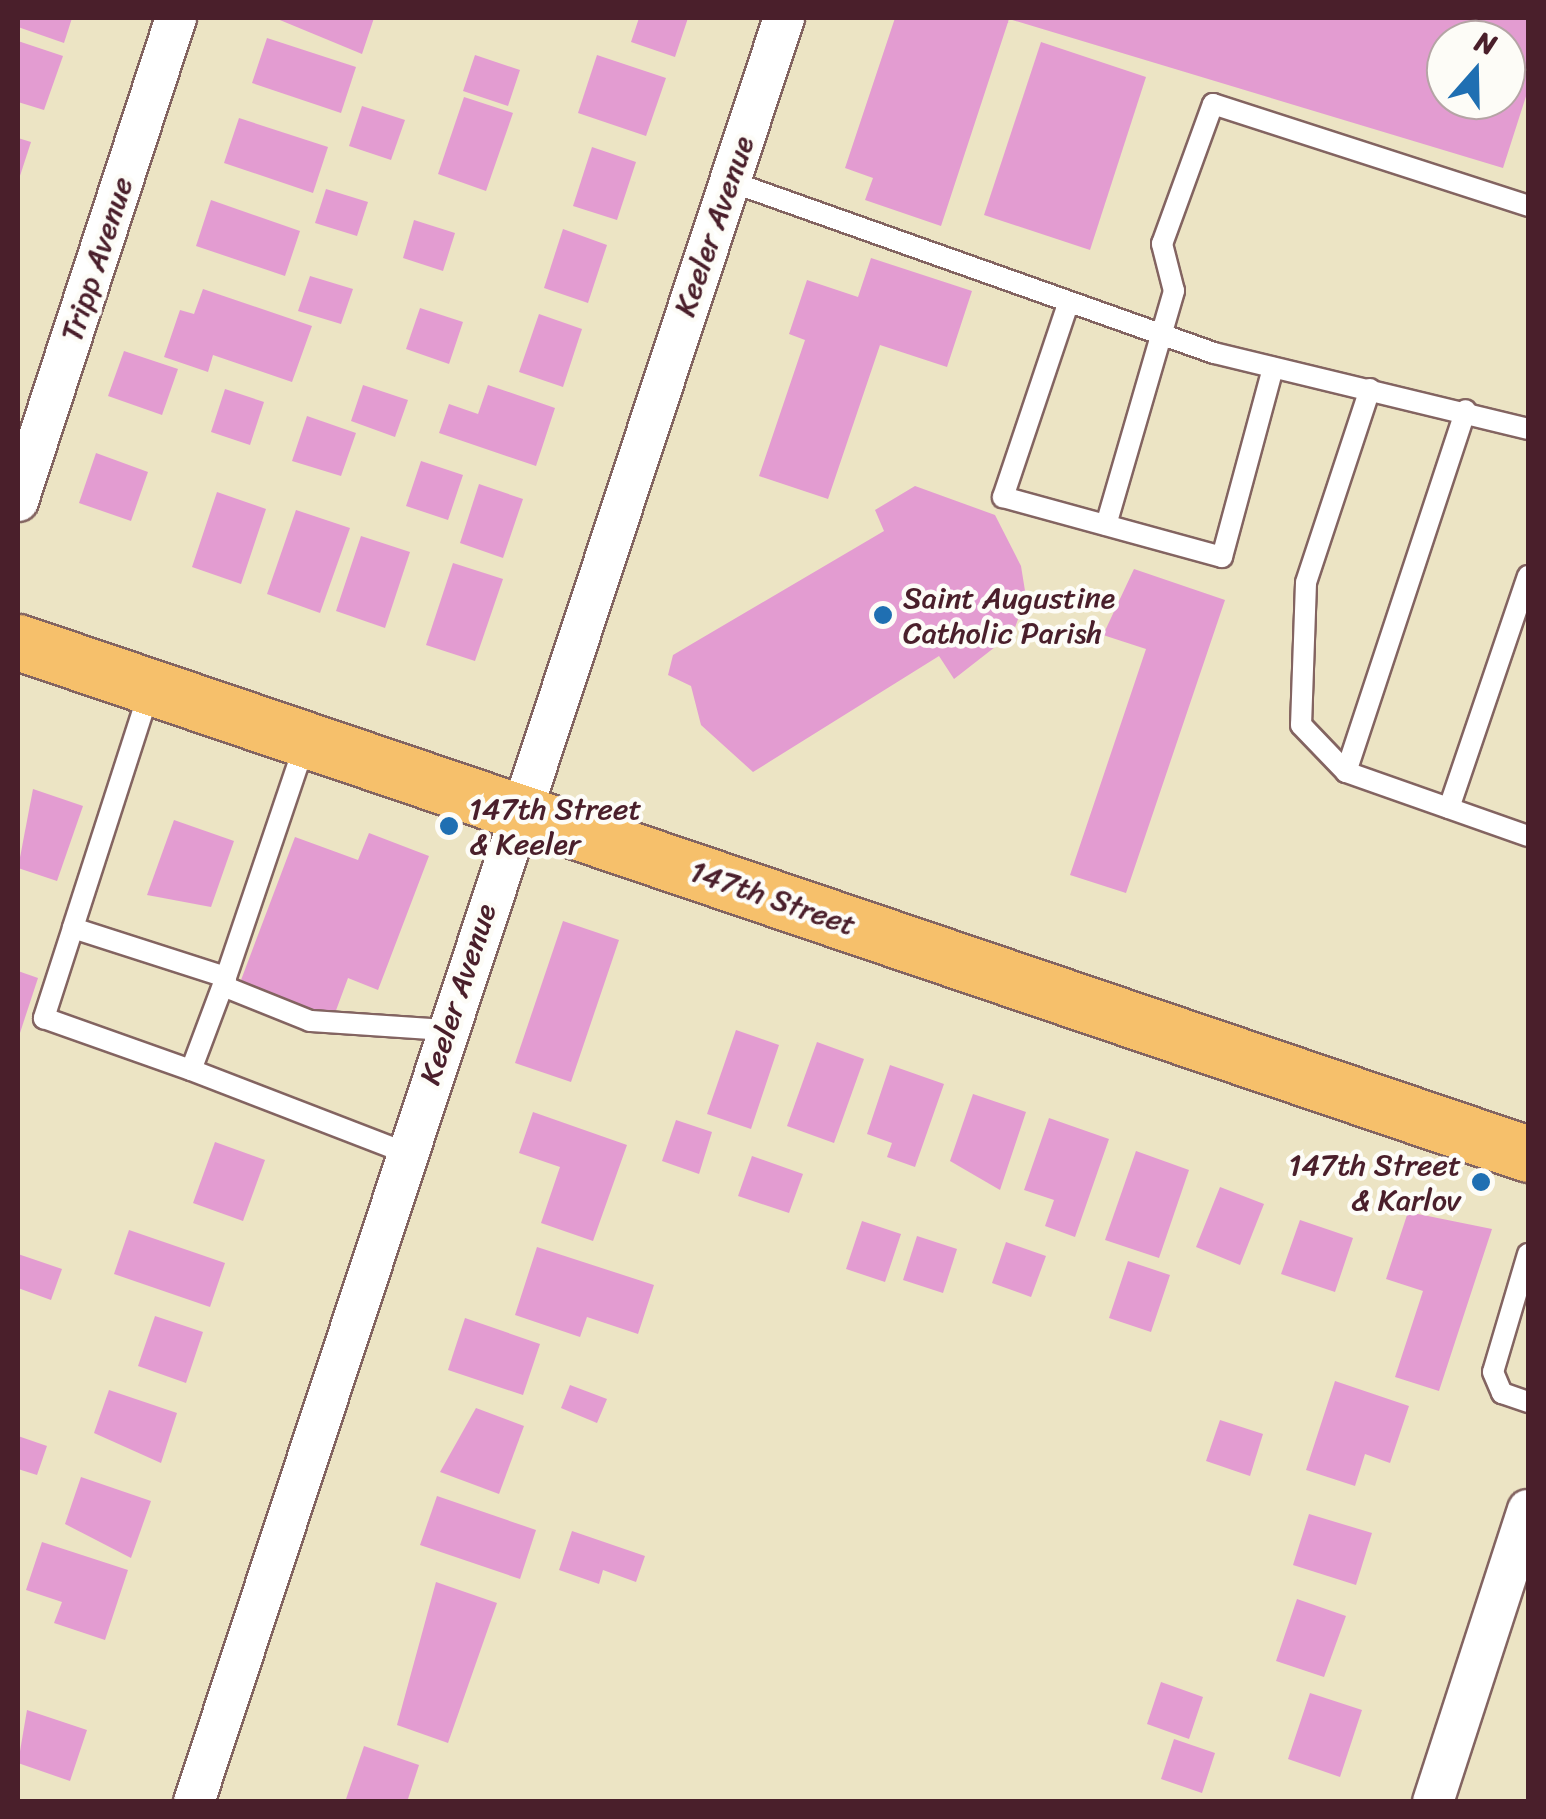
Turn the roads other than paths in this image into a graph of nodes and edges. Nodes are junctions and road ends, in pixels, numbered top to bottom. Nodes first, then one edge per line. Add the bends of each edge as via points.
1 (176, 18) edge
2 (784, 18) edge
3 (729, 181) junction
4 (1528, 206) edge
5 (1068, 304) junction
6 (1163, 336) junction
7 (1273, 368) junction
8 (1370, 389) junction
9 (1466, 410) junction
10 (1528, 429) edge
11 (18, 500) edge
12 (1106, 525) junction
13 (1528, 576) edge
14 (18, 642) edge
15 (150, 687) junction
16 (306, 740) junction
17 (1346, 772) junction
18 (1449, 808) junction
19 (518, 811) junction
20 (1528, 836) edge
21 (73, 928) junction
22 (224, 982) junction
23 (446, 1030) junction
24 (192, 1070) junction
25 (406, 1153) junction
26 (1528, 1154) edge
27 (1528, 1254) edge
28 (1528, 1402) edge
29 (1528, 1510) edge
30 (194, 1802) edge
31 (1433, 1802) edge

1 - 11 street, Tripp Avenue
2 - 3 street, Keeler Avenue
3 - 5 lane
3 - 19 street, Keeler Avenue
4 - 6 lane via 1213,104 1162,244 1174,291
5 - 6 lane
5 - 12 lane via 1003,497
6 - 7 lane
6 - 12 lane
7 - 8 lane
7 - 12 lane via 1222,557
8 - 9 lane
8 - 17 lane via 1306,583 1301,725
9 - 10 lane
9 - 17 lane
13 - 18 lane
14 - 15 main road, 147th Street
15 - 16 main road, 147th Street
15 - 21 lane
16 - 19 main road, 147th Street
16 - 22 lane
17 - 18 lane
18 - 20 lane
19 - 23 street, Keeler Avenue
19 - 26 main road, 147th Street
21 - 22 lane
21 - 24 lane via 44,1018
22 - 23 lane via 310,1021
22 - 24 lane
23 - 25 street, Keeler Avenue
24 - 25 lane
25 - 30 street, Keeler Avenue
27 - 28 lane via 1493,1372 1502,1393
29 - 31 street

